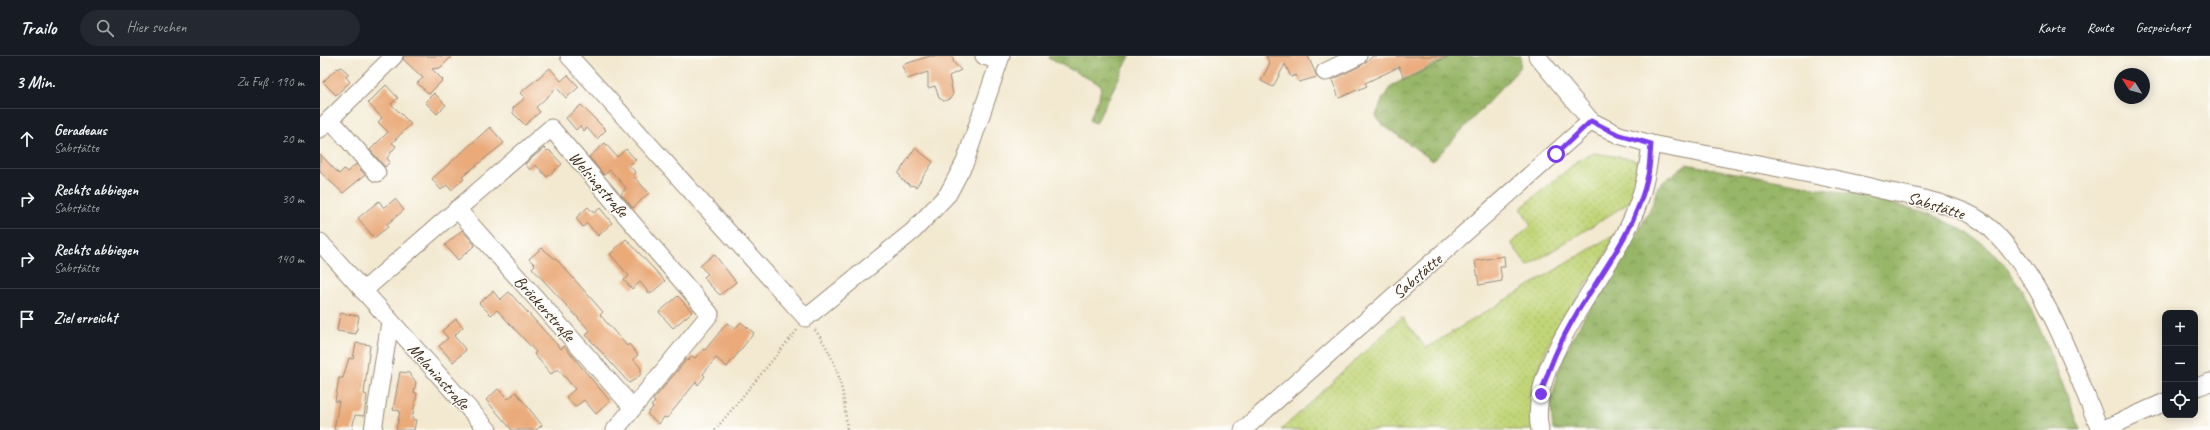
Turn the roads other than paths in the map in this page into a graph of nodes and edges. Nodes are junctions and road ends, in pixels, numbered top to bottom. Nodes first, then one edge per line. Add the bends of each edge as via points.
1 (394, 56) edge
2 (569, 56) edge
3 (1358, 56) edge
4 (1536, 56) edge
5 (995, 58) edge
6 (1325, 72) dead end
7 (1591, 121) junction
8 (325, 124) edge
9 (1651, 144) junction
10 (377, 173) dead end
11 (457, 209) junction
12 (320, 242) edge
13 (363, 290) junction
14 (390, 322) junction
15 (2210, 382) edge
16 (2198, 387) edge
17 (2162, 403) edge
18 (633, 408) junction
19 (373, 430) edge
20 (488, 430) edge
21 (615, 430) edge
22 (1243, 430) edge
23 (1540, 430) edge
24 (2101, 430) edge

1 - 8 street
2 - 5 street via 806,318 913,231 948,194 965,162
3 - 6 street
4 - 7 street, Sabstätte
7 - 9 street, Sabstätte via 1619,135
7 - 22 street, Sabstätte
8 - 10 street
9 - 23 street via 1648,175 1638,206 1606,268 1565,334 1549,368 1541,394
9 - 24 street, Sabstätte via 1862,185 1967,213 1997,235 2034,282 2056,325
11 - 13 street, Welsingstraße
11 - 18 street, Bröckerstraße
11 - 18 street, Welsingstraße via 551,128 710,314
12 - 13 street, Melaniastraße
13 - 14 street, Melaniastraße
14 - 19 street, Melaniastraße
14 - 20 street, Melaniastraße
15 - 16 street
17 - 24 street
18 - 21 street, Welsingstraße

